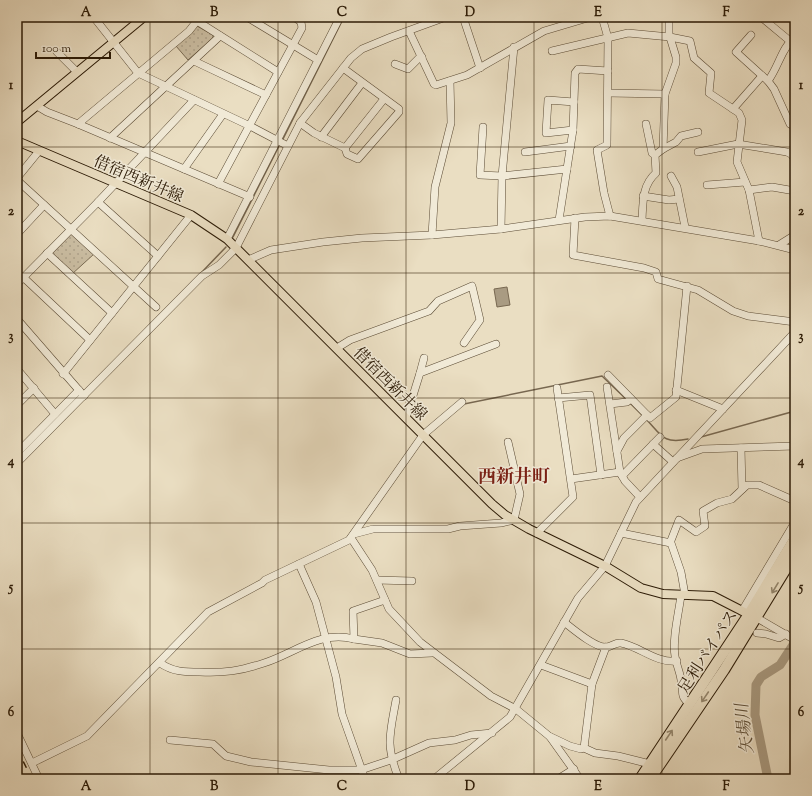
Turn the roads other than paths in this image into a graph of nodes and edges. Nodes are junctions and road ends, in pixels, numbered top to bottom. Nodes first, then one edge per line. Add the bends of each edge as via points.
1 (144, 17) edge
2 (247, 17) edge
3 (294, 17) edge
4 (446, 17) edge
5 (462, 17) edge
6 (591, 17) edge
7 (604, 17) edge
8 (669, 17) edge
9 (761, 17) edge
10 (336, 18) edge
11 (199, 19) edge
12 (96, 20) dead end
13 (409, 32) junction
14 (752, 35) dead end
15 (220, 36) junction
16 (670, 37) junction
17 (608, 38) junction
18 (792, 38) edge
19 (114, 42) junction
20 (292, 45) junction
21 (514, 47) junction
22 (552, 51) dead end
23 (58, 52) dead end
24 (422, 58) junction
25 (318, 60) junction
26 (194, 61) junction
27 (395, 64) dead end
28 (343, 68) junction
29 (480, 68) junction
30 (608, 71) junction
31 (77, 72) junction
32 (278, 72) junction
33 (138, 74) junction
34 (765, 79) junction
35 (450, 81) junction
36 (362, 83) junction
37 (165, 87) junction
38 (608, 93) junction
39 (665, 94) junction
40 (266, 95) junction
41 (384, 99) junction
42 (194, 100) junction
43 (574, 102) junction
44 (37, 106) junction
45 (733, 109) junction
46 (222, 114) junction
47 (17, 122) edge
48 (300, 123) junction
49 (78, 124) junction
50 (646, 124) dead end
51 (250, 126) junction
52 (484, 127) dead end
53 (795, 127) edge
54 (573, 130) junction
55 (698, 132) dead end
56 (321, 137) junction
57 (110, 138) junction
58 (278, 140) junction
59 (17, 141) edge
60 (738, 144) junction
61 (288, 146) junction
62 (571, 146) junction
63 (344, 148) junction
64 (663, 149) junction
65 (39, 151) junction
66 (525, 152) dead end
67 (698, 152) dead end
68 (144, 153) junction
69 (655, 156) junction
70 (795, 159) edge
71 (184, 169) junction
72 (566, 169) junction
73 (502, 176) junction
74 (671, 176) dead end
75 (17, 179) edge
76 (745, 182) junction
77 (116, 183) junction
78 (218, 184) junction
79 (707, 185) dead end
80 (749, 190) junction
81 (795, 191) edge
82 (643, 196) junction
83 (250, 197) junction
84 (679, 199) junction
85 (98, 202) junction
86 (44, 205) junction
87 (190, 215) junction
88 (610, 216) junction
89 (576, 218) junction
90 (559, 220) junction
91 (642, 220) junction
92 (685, 227) junction
93 (71, 229) junction
94 (501, 229) junction
95 (17, 234) edge
96 (432, 235) junction
97 (795, 235) edge
98 (227, 239) junction
99 (759, 240) junction
100 (779, 245) junction
101 (236, 248) junction
102 (795, 250) edge
103 (47, 253) junction
104 (158, 256) junction
105 (248, 260) junction
106 (23, 277) junction
107 (17, 284) edge
108 (134, 286) junction
109 (687, 286) junction
110 (156, 307) dead end
111 (112, 313) junction
112 (18, 320) edge
113 (795, 322) edge
114 (795, 332) edge
115 (90, 340) junction
116 (464, 343) dead end
117 (496, 344) dead end
118 (337, 348) junction
119 (424, 358) dead end
120 (17, 369) edge
121 (420, 373) junction
122 (63, 374) junction
123 (608, 375) dead end
124 (607, 387) dead end
125 (34, 388) junction
126 (557, 388) dead end
127 (79, 390) junction
128 (676, 390) junction
129 (84, 396) junction
130 (558, 398) junction
131 (631, 399) junction
132 (462, 402) dead end
133 (610, 404) junction
134 (17, 405) edge
135 (723, 409) junction
136 (55, 414) junction
137 (647, 415) junction
138 (406, 418) junction
139 (423, 435) junction
140 (660, 437) dead end
141 (508, 442) dead end
142 (653, 444) junction
143 (795, 446) edge
144 (741, 448) junction
145 (616, 451) junction
146 (17, 453) edge
147 (674, 460) junction
148 (17, 463) edge
149 (621, 474) junction
150 (601, 475) junction
151 (570, 479) junction
152 (742, 489) junction
153 (640, 497) junction
154 (795, 501) edge
155 (514, 520) junction
156 (795, 522) edge
157 (537, 533) junction
158 (621, 533) junction
159 (353, 536) junction
160 (795, 538) edge
161 (670, 543) junction
162 (795, 554) edge
163 (299, 564) junction
164 (605, 566) junction
165 (377, 580) junction
166 (412, 581) dead end
167 (683, 595) junction
168 (385, 600) junction
169 (749, 614) junction
170 (564, 622) junction
171 (757, 633) dead end
172 (791, 637) edge
173 (326, 638) junction
174 (354, 639) junction
175 (606, 647) junction
176 (432, 652) junction
177 (677, 661) junction
178 (160, 663) junction
179 (540, 665) junction
180 (592, 684) junction
181 (396, 700) dead end
182 (690, 704) junction
183 (516, 709) junction
184 (492, 733) junction
185 (17, 734) edge
186 (549, 736) junction
187 (170, 740) dead end
188 (584, 748) junction
189 (391, 760) junction
190 (32, 763) junction
191 (650, 764) junction
192 (574, 769) junction
193 (361, 770) junction
194 (39, 779) edge
195 (365, 779) edge
196 (399, 779) edge
197 (434, 779) edge
198 (558, 779) edge
199 (580, 779) edge
200 (640, 779) edge
201 (650, 779) edge

1 - 19 main road
2 - 20 street
3 - 20 street via 301,22 302,28
4 - 13 street
5 - 29 street
6 - 21 street via 544,31
7 - 17 street
8 - 16 street
9 - 18 street
10 - 25 street
11 - 15 street
11 - 33 street via 189,31
12 - 19 street
13 - 24 street
13 - 28 street via 362,50
14 - 34 street via 736,52
15 - 26 street
15 - 32 street
16 - 17 street via 628,33
16 - 39 street via 676,63
16 - 45 street via 690,41 694,58 711,73 709,93
17 - 22 street
17 - 30 street
18 - 34 street via 781,52 776,70
19 - 31 main road
19 - 33 street
20 - 25 street
20 - 32 street
21 - 29 street
21 - 73 street
23 - 31 street
24 - 27 street via 408,69
24 - 35 street via 434,84
25 - 58 street
26 - 37 street
26 - 40 street
28 - 36 street
28 - 48 street
29 - 35 street
30 - 38 street
30 - 43 street via 576,70
31 - 44 main road
32 - 40 street
33 - 37 street
33 - 49 street
34 - 45 street
34 - 53 street via 774,90 790,124
35 - 96 street via 451,123 435,187
36 - 41 street
36 - 56 street
37 - 42 street
37 - 57 street
38 - 39 street
38 - 88 street via 607,144 597,150
39 - 64 street
40 - 51 street
41 - 63 street
41 - 63 street via 399,112 364,150 360,158 347,154
42 - 46 street
42 - 68 street
43 - 54 street
43 - 54 street via 548,100 546,133
44 - 47 main road
44 - 49 street
45 - 60 street via 739,113 742,120
46 - 51 street
46 - 71 street
48 - 56 street
48 - 61 street
49 - 57 street
50 - 69 street via 652,153
51 - 58 street
51 - 78 street
52 - 73 street via 480,174
54 - 62 street
55 - 64 street via 681,136
56 - 63 street
57 - 68 street
58 - 61 street
58 - 83 street
59 - 65 main road, 借宿西新井線
60 - 67 street
60 - 70 street via 787,152
60 - 76 street via 737,162
61 - 101 street
62 - 66 street
62 - 72 street
64 - 69 street
65 - 75 street
65 - 77 main road, 借宿西新井線
68 - 71 street
68 - 77 street
69 - 82 street via 656,173 648,181
71 - 78 street
72 - 73 street
72 - 90 street
73 - 94 street
74 - 84 street via 677,187
75 - 86 street
76 - 79 street
76 - 80 street
77 - 85 street
77 - 87 main road, 借宿西新井線
78 - 83 street
80 - 81 street via 772,187
80 - 99 street
82 - 84 street
82 - 91 street
83 - 98 street
84 - 92 street
85 - 93 street
85 - 104 street
86 - 93 street
86 - 95 street
87 - 98 main road, 借宿西新井線
87 - 104 street
88 - 89 street
88 - 91 street
89 - 90 street
89 - 109 street via 573,255 644,268 656,272 658,279
90 - 94 street
91 - 92 street
92 - 99 street
93 - 103 street
93 - 108 street
94 - 96 street
96 - 105 street via 323,242 271,250
97 - 100 street
98 - 101 main road, 借宿西新井線
99 - 100 street
100 - 102 street
101 - 105 main road, 借宿西新井線
101 - 129 street via 219,265 202,276
103 - 106 street
103 - 111 street
104 - 108 street
105 - 118 main road, 借宿西新井線
106 - 107 street
106 - 115 street
108 - 110 street
108 - 111 street
109 - 113 street via 748,316
109 - 128 street
111 - 115 street
112 - 122 street
114 - 135 street
115 - 122 street
116 - 118 street via 480,320 472,286 438,301 429,311 350,340
117 - 121 street
118 - 138 main road, 借宿西新井線
119 - 121 street
120 - 125 street
121 - 138 street
122 - 127 street
123 - 131 street
124 - 133 street
125 - 134 street
125 - 136 street
126 - 130 street
127 - 129 street
127 - 136 street
128 - 135 street
128 - 137 street via 676,397 650,418
129 - 148 street
130 - 150 street via 590,395
130 - 151 street
131 - 133 street
131 - 137 street
132 - 139 street
133 - 145 street
135 - 147 street
136 - 146 street
137 - 145 street via 624,438
138 - 139 main road, 借宿西新井線
139 - 155 main road, 借宿西新井線 via 492,504
139 - 159 street
140 - 142 street
141 - 155 street via 520,494
142 - 147 street
142 - 149 street
143 - 144 street
144 - 147 street via 702,449
144 - 152 street
145 - 149 street
147 - 153 street
149 - 150 street
149 - 153 street
150 - 151 street
151 - 157 street via 573,497
152 - 154 street via 747,485 759,485
152 - 161 street via 732,499 716,503 703,511 706,526 696,532 679,520
153 - 158 street
155 - 157 main road, 借宿西新井線
155 - 159 street via 460,526 448,530 373,529
156 - 169 street
157 - 164 main road, 借宿西新井線
158 - 161 street
158 - 164 street
159 - 163 street
159 - 165 street
160 - 169 highway, 足利バイパス
161 - 167 street via 681,572
162 -> 169 highway, 足利バイパス
163 - 173 street via 316,602
163 - 178 street via 208,612
164 - 167 main road, 借宿西新井線 via 649,591
164 - 170 street via 578,598
165 - 166 street
165 - 168 street
167 - 169 main road, 借宿西新井線 via 713,596
167 - 177 street via 676,629
168 - 174 street via 353,611
168 - 176 street via 389,608
169 - 172 street
169 - 182 highway, 足利バイパス
169 -> 201 highway, 足利バイパス
170 - 175 street via 584,638
170 - 179 street
171 - 172 street via 779,638
173 - 174 street via 341,635
173 - 178 street via 308,643 266,663 229,673 176,671
173 - 193 street via 342,714
174 - 176 street via 389,645 410,654
175 - 177 street via 622,643 650,656
175 - 180 street
176 - 183 street via 491,696
177 - 182 street via 683,699
178 - 190 street via 87,736
179 - 180 street
179 - 183 street
180 - 188 street
181 - 189 street via 389,744
191 -> 182 highway, 足利バイパス
183 - 184 street
183 - 186 street
184 - 189 street via 429,743
184 - 197 street
185 - 190 street
186 - 188 street via 570,746
186 - 192 street
187 - 193 street via 213,744 226,756 251,762 329,770
188 - 191 street via 595,754 618,756
189 - 193 street
189 - 196 street
190 - 194 street
191 - 200 highway, 足利バイパス
192 - 198 street
192 - 199 street
193 - 195 street

